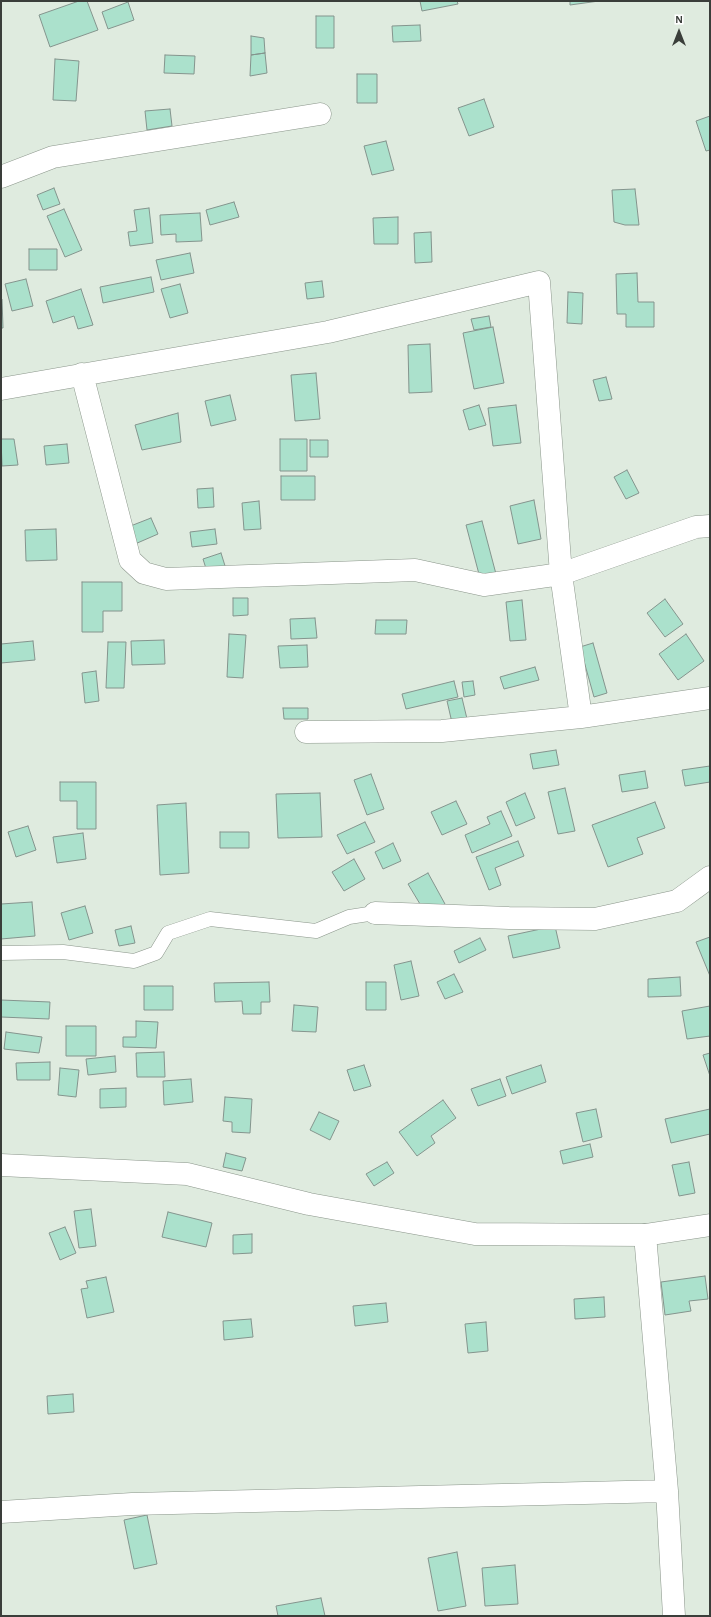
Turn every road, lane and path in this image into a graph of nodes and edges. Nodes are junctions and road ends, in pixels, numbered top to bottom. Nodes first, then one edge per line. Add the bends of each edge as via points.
1 (320, 114) dead end
2 (1, 177) edge
3 (82, 374) junction
4 (1, 389) edge
5 (710, 526) edge
6 (561, 574) junction
7 (710, 698) edge
8 (581, 717) junction
9 (306, 732) dead end
10 (710, 877) edge
11 (375, 913) joint
12 (1, 953) edge
13 (1, 1165) edge
14 (710, 1225) edge
15 (645, 1235) junction
16 (667, 1491) junction
17 (1, 1512) edge
18 (674, 1616) edge

1 - 2 street via 52,157
3 - 4 street
3 - 6 street via 130,560 144,573 166,579 415,570 484,585
3 - 6 street via 328,332 539,282
5 - 6 street via 696,527
6 - 8 street
7 - 8 street
8 - 9 street via 442,731
10 - 11 street via 677,901 595,919
11 - 12 lane via 349,917 316,931 210,919 168,932 156,953 134,961 63,952
13 - 15 street via 187,1174 309,1204 475,1234
14 - 15 street
15 - 16 street
16 - 17 street via 132,1504
16 - 18 street

